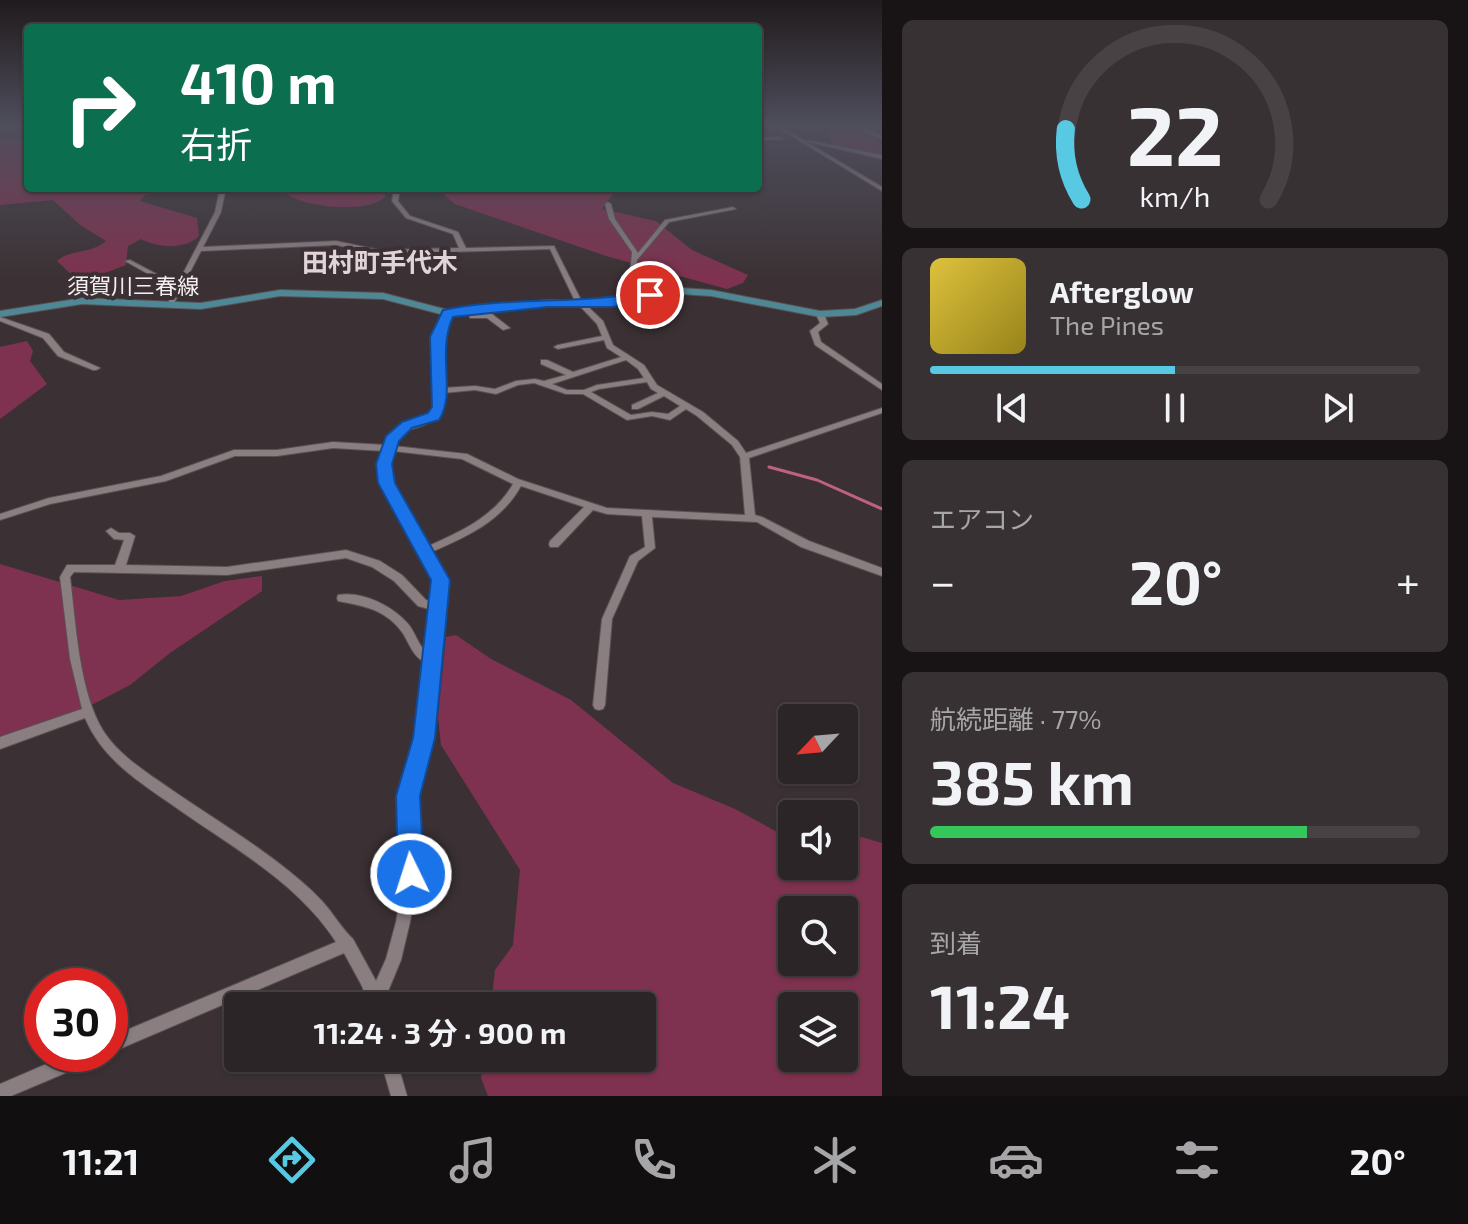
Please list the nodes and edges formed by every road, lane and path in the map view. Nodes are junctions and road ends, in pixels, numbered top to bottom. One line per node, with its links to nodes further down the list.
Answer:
1 (862, 177): 2 (street)
2 (882, 189)
3 (223, 192): 7 (street)
4 (396, 192): 8 (street)
5 (608, 204): 9 (street)
6 (733, 209): 9 (street)
7 (199, 249): 8 (street); 11 (street)
8 (463, 249): 13 (street)
9 (637, 258): 12 (street)
10 (128, 261): 11 (street)
11 (178, 288): 15 (street)
12 (650, 295): 13 (main road, 須賀川三春線); 18 (main road, 須賀川三春線)
13 (580, 303): 16 (main road, 須賀川三春線); 21 (street)
14 (882, 303): 18 (main road, 須賀川三春線)
15 (170, 305): 17 (main road, 須賀川三春線); 19 (main road, 須賀川三春線)
16 (472, 312): 17 (main road, 須賀川三春線); 20 (street)
17 (448, 313): 31 (street)
18 (820, 314): 30 (street)
19 (0, 316): 25 (street)
20 (506, 328)
21 (606, 337): 22 (street); 23 (street)
22 (558, 347)
23 (626, 358): 26 (street); 27 (street)
24 (544, 362): 26 (street)
25 (96, 368)
26 (572, 374): 28 (street); 29 (street)
27 (648, 380): 29 (street); 33 (street)
28 (544, 384): 31 (street); 32 (street)
29 (597, 387): 32 (street)
30 (882, 388)
31 (439, 391): 37 (street)
32 (585, 392): 34 (street)
33 (664, 393): 34 (street); 35 (street)
34 (687, 405): 38 (street)
35 (635, 407)
36 (882, 410): 38 (street)
37 (389, 448): 39 (street); 42 (street); 46 (street)
38 (744, 457): 43 (street)
39 (519, 482): 40 (street); 46 (street)
40 (590, 507): 41 (street); 45 (street)
41 (647, 514): 43 (street); 52 (street)
42 (0, 517)
43 (750, 517): 48 (street)
44 (111, 531): 47 (street)
45 (554, 544)
46 (425, 551): 50 (street)
47 (119, 570): 50 (street); 53 (street)
48 (882, 572)
49 (342, 598): 51 (street)
50 (439, 608): 51 (street)
51 (432, 660): 57 (street)
52 (599, 705)
53 (88, 712): 54 (street); 55 (street)
54 (0, 743)
55 (348, 944): 56 (street); 58 (street)
56 (371, 992)
57 (380, 992)
58 (128, 1037)
59 (47, 1072): 61 (street)
60 (392, 1072): 62 (street)
61 (0, 1092)
62 (399, 1096)

